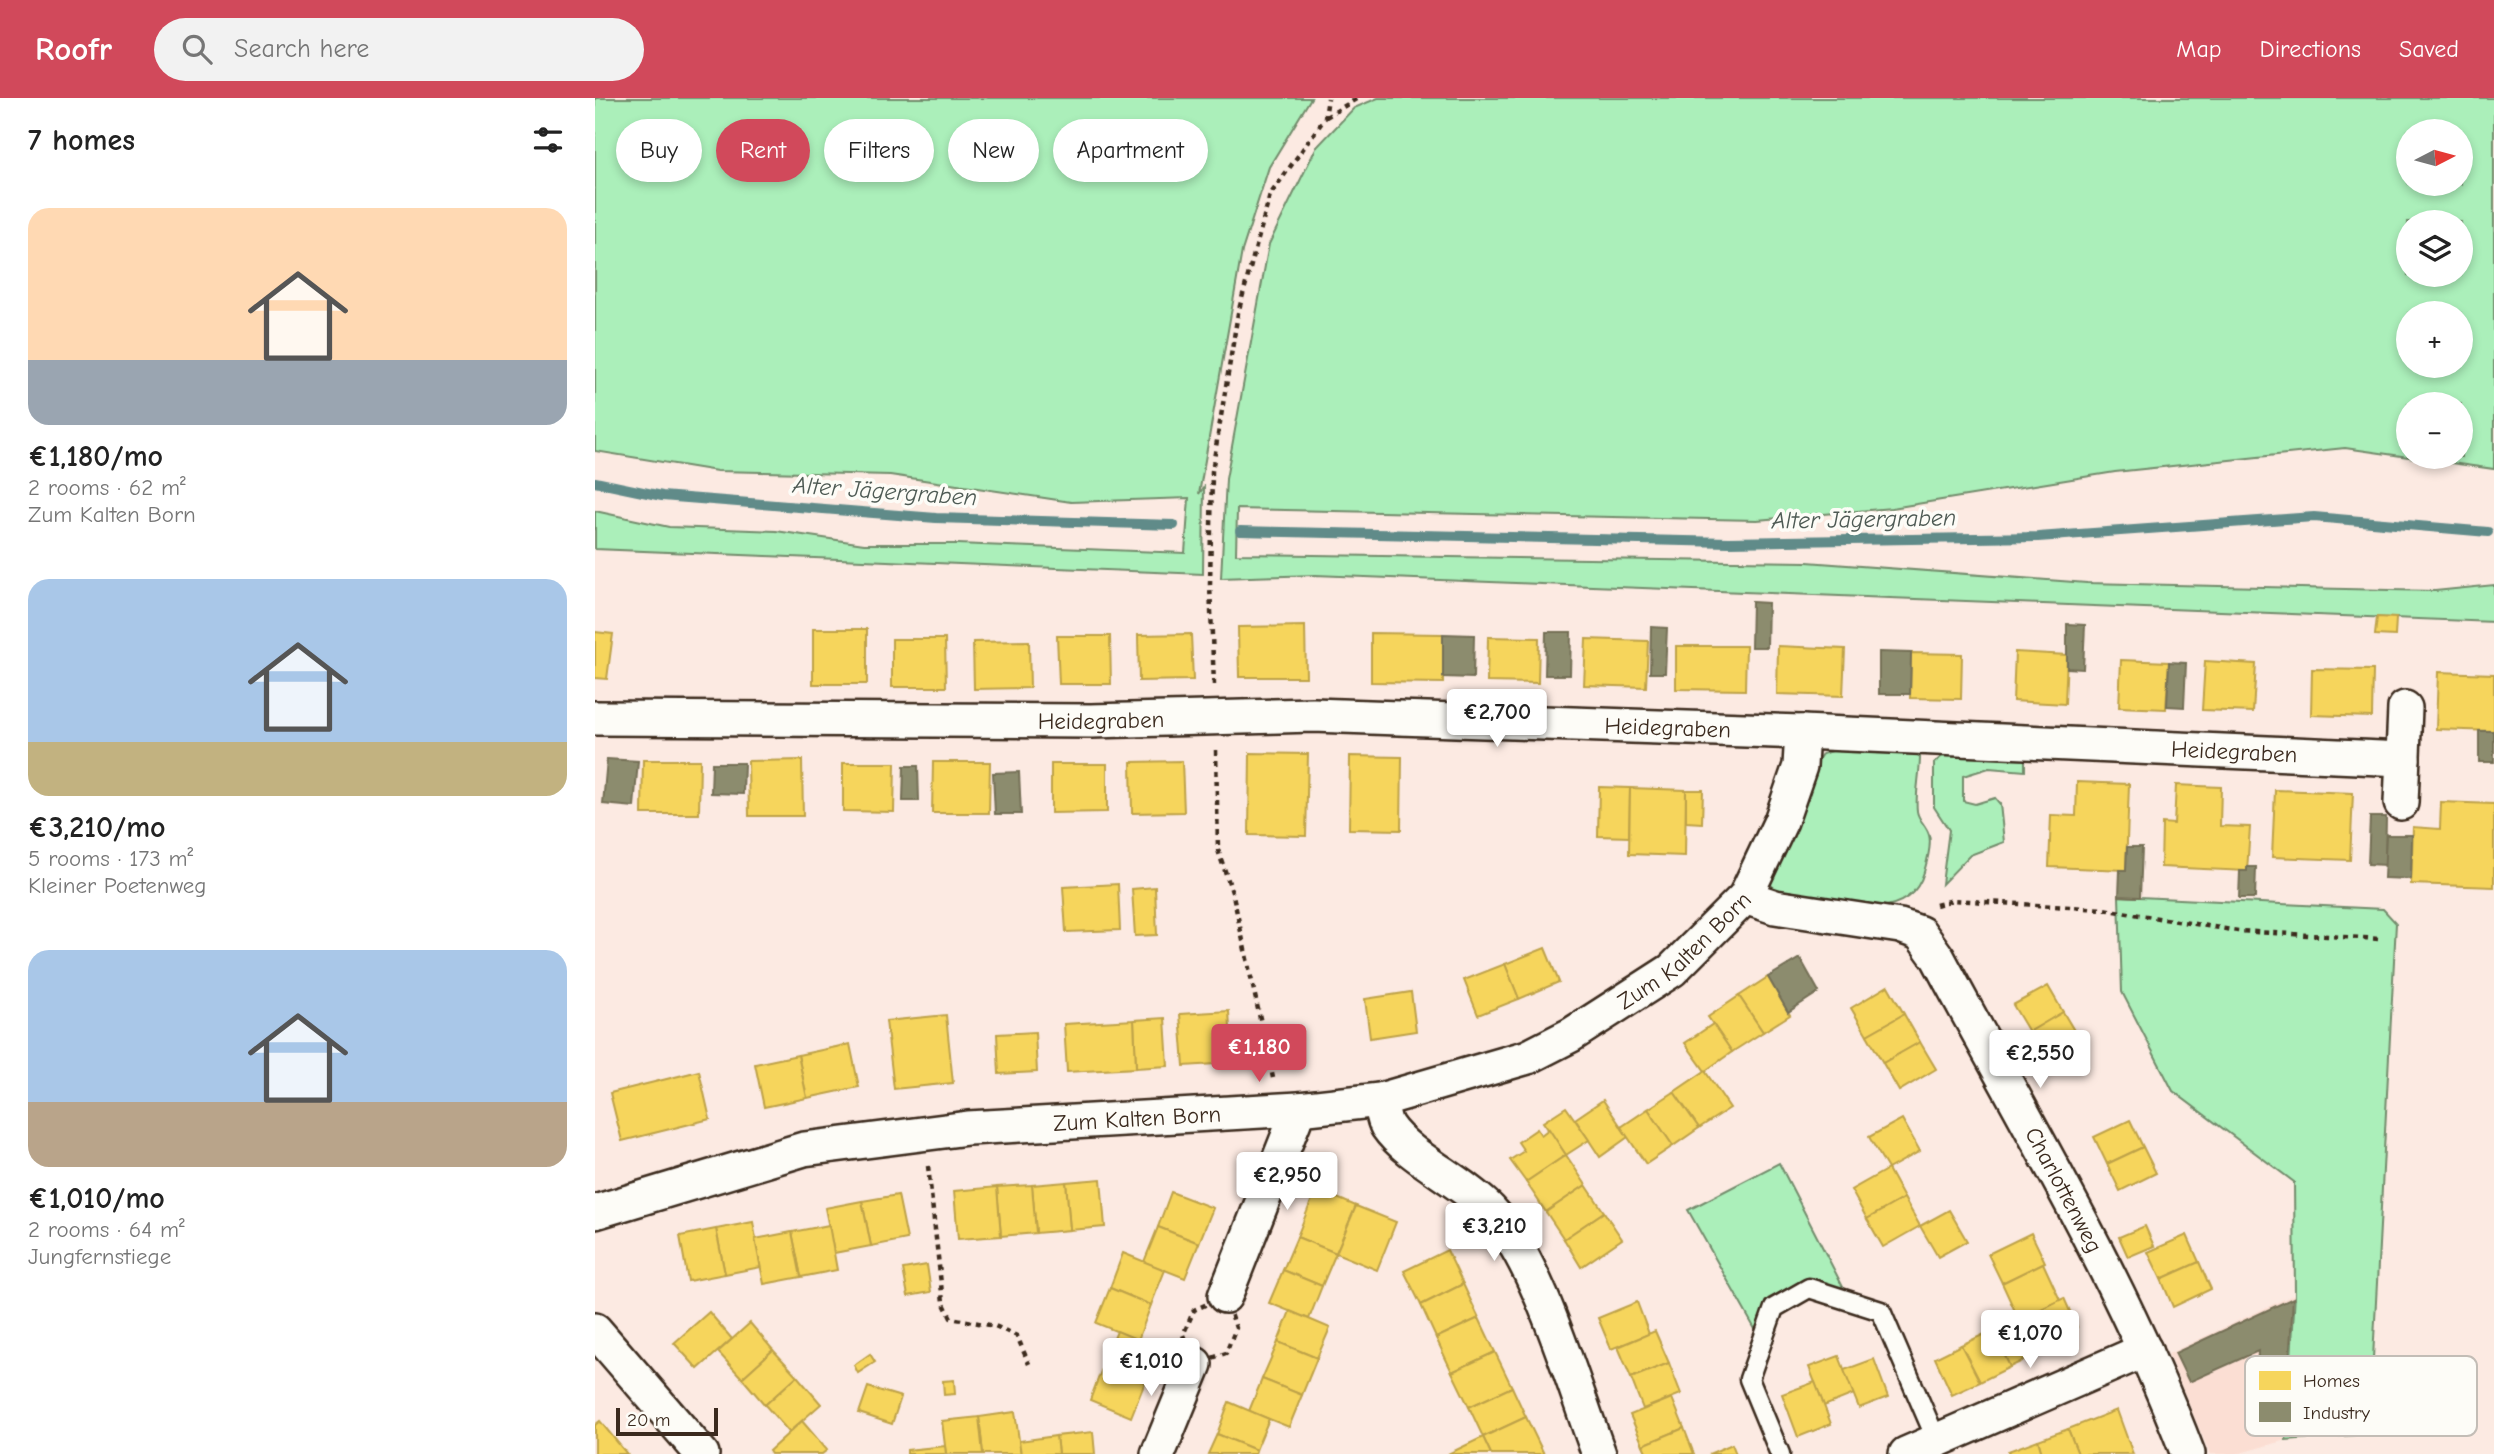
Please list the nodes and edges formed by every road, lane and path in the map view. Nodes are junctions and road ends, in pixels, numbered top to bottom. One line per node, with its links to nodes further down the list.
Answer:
1 (1328, 98): 3 (path)
2 (1358, 98): 3 (path)
3 (1325, 118): 6 (path)
4 (2405, 708): 8 (street)
5 (595, 718): 6 (street, Heidegraben)
6 (1215, 719): 7 (street, Heidegraben); 14 (path)
7 (1802, 732): 8 (street, Heidegraben); 10 (street, Zum Kalten Born)
8 (2403, 759): 9 (street)
9 (2401, 803)
10 (1745, 897): 11 (street, Charlottenweg); 13 (street, Zum Kalten Born)
11 (1900, 926): 12 (path); 22 (street, Charlottenweg)
12 (2380, 939)
13 (1380, 1100): 14 (street, Zum Kalten Born); 28 (street)
14 (1289, 1109): 15 (street, Zum Kalten Born); 17 (street)
15 (925, 1134): 16 (street, Zum Kalten Born); 24 (path)
16 (595, 1212)
17 (1225, 1296)
18 (1194, 1310): 21 (path)
19 (1236, 1328): 23 (path)
20 (595, 1330): 26 (street)
21 (1189, 1350): 27 (street)
22 (2145, 1350): 25 (street); 31 (street, Charlottenweg)
23 (1226, 1353)
24 (1029, 1364)
25 (1940, 1447): 29 (lane); 30 (street)
26 (702, 1454)
27 (1158, 1454)
28 (1599, 1454)
29 (1780, 1454)
30 (1906, 1454)
31 (2188, 1454)

